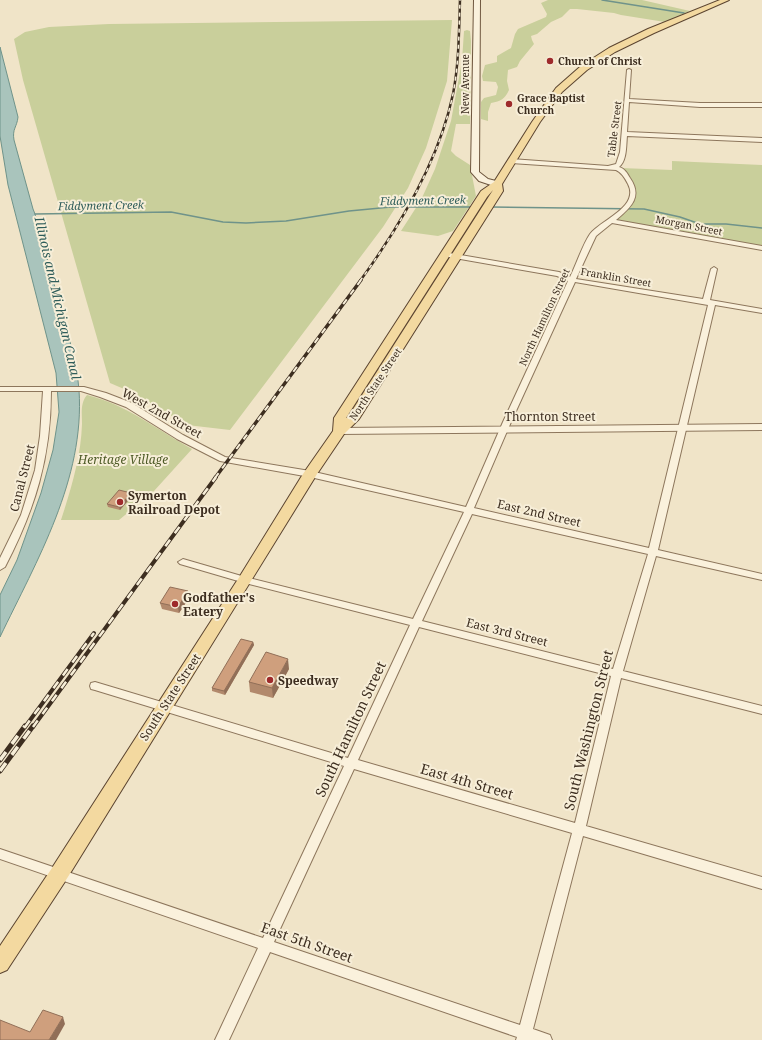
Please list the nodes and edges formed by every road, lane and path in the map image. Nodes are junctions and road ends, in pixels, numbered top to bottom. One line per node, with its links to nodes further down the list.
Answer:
1 (477, 0): 10 (main road, New Avenue)
2 (726, 0): 8 (main road, North State Street)
3 (629, 70): 4 (street, Table Street)
4 (627, 100): 5 (street); 6 (street, Table Street)
5 (762, 105)
6 (625, 134): 7 (street); 9 (street, Table Street)
7 (762, 140)
8 (511, 161): 9 (street); 10 (main road, North State Street)
9 (615, 167): 11 (street, Table Street)
10 (500, 181): 13 (main road, North State Street); 14 (main road, North State Street)
11 (615, 218): 12 (street, Morgan Street); 16 (street, North Hamilton Street)
12 (762, 248)
13 (444, 254): 14 (street, Franklin Street); 24 (main road, North State Street)
14 (457, 256): 16 (street, Franklin Street); 24 (main road, North State Street)
15 (714, 269): 17 (street, South Washington Street)
16 (572, 280): 17 (street, Franklin Street); 23 (street, North Hamilton Street)
17 (709, 303): 18 (street, Franklin Street); 22 (street, South Washington Street)
18 (762, 311)
19 (0, 389): 20 (street, West 2nd Street)
20 (47, 389): 25 (street, West 2nd Street); 29 (street, Canal Street)
21 (762, 427): 22 (street, Thornton Street)
22 (682, 428): 23 (street, Thornton Street); 27 (street, South Washington Street)
23 (504, 429): 24 (street, Thornton Street); 26 (street, South Hamilton Street)
24 (339, 430): 25 (main road, South State Street)
25 (310, 474): 26 (street, East 2nd Street); 31 (main road, South State Street)
26 (469, 510): 27 (street, East 2nd Street); 32 (street, South Hamilton Street)
27 (653, 552): 30 (street, East 2nd Street); 33 (street, South Washington Street)
28 (183, 562): 31 (street, East 3rd Street)
29 (0, 567)
30 (762, 576)
31 (245, 580): 32 (street, East 3rd Street); 35 (main road, South State Street)
32 (416, 623): 33 (street, East 3rd Street); 37 (street, South Hamilton Street)
33 (617, 673): 36 (street, East 3rd Street); 38 (street, South Washington Street)
34 (95, 686): 35 (street, East 4th Street)
35 (164, 707): 37 (street, East 4th Street); 40 (main road, South State Street)
36 (762, 710)
37 (351, 763): 38 (street, East 4th Street); 42 (street, South Hamilton Street)
38 (578, 829): 41 (street, East 4th Street); 44 (street, South Washington Street)
39 (0, 854): 40 (street, East 5th Street)
40 (59, 874): 42 (street, East 5th Street); 43 (main road, South State Street)
41 (762, 883)
42 (266, 945): 44 (street, East 5th Street); 45 (street, South Hamilton Street)
43 (0, 963)
44 (524, 1037): 46 (street, East 5th Street)
45 (222, 1040)
46 (545, 1040)

